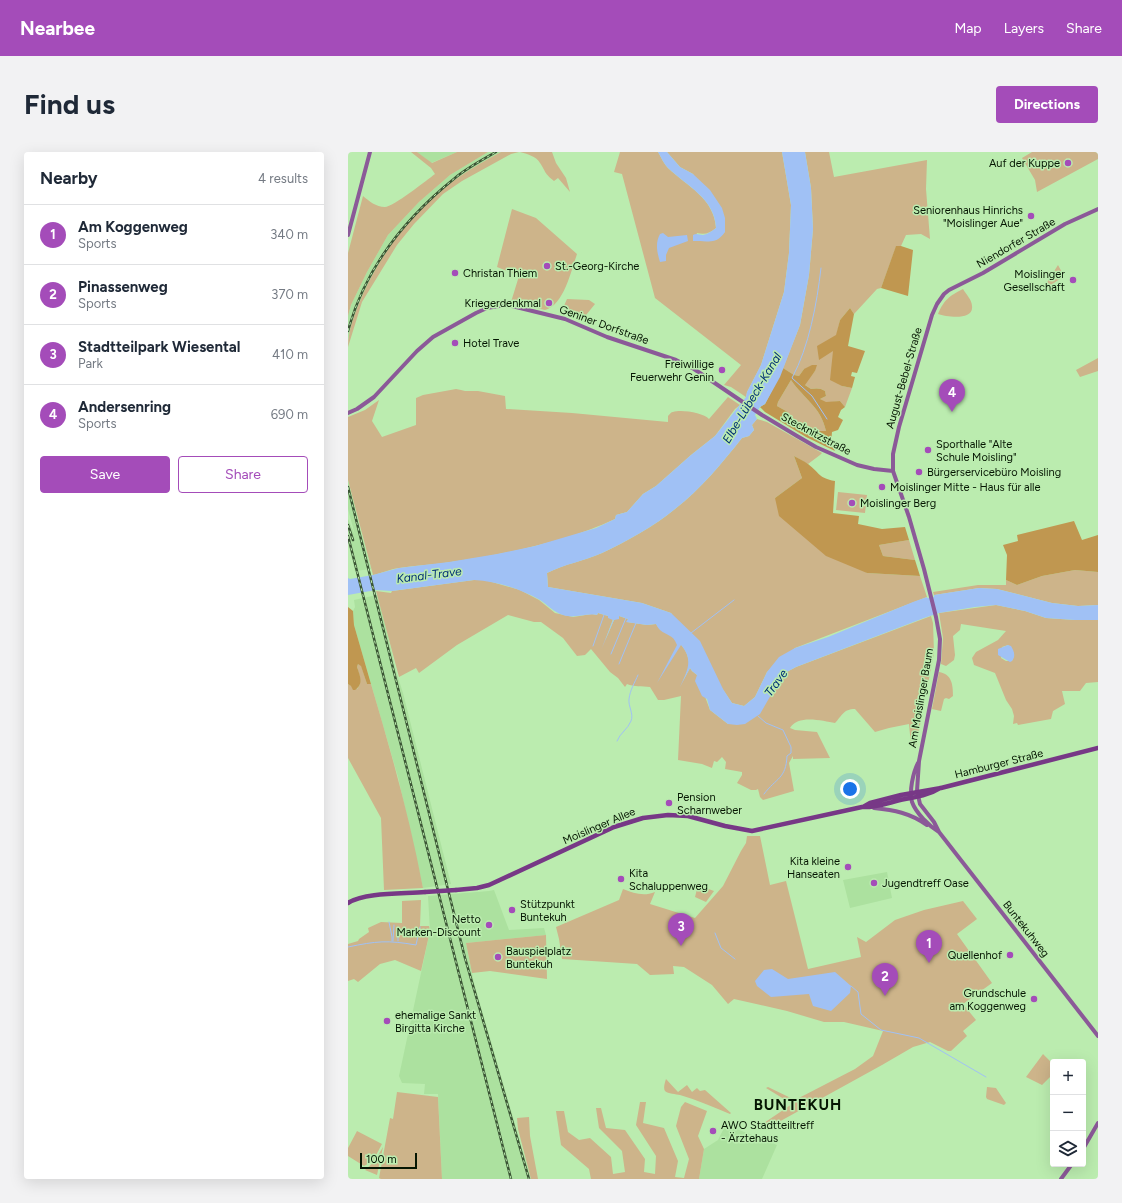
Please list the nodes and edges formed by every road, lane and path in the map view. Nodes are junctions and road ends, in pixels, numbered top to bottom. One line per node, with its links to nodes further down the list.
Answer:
1 (370, 152): 3 (main road)
2 (1098, 209): 4 (main road, Niendorfer Straße)
3 (348, 235)
4 (944, 294): 7 (main road, August-Bebel-Straße)
5 (736, 397): 6 (main road, Geniner Dorfstraße); 7 (main road, Stecknitzstraße)
6 (348, 413)
7 (893, 471): 9 (main road, Am Moislinger Baum)
8 (1098, 748): 10 (main road, Hamburger Straße)
9 (919, 761): 11 (main road, Am Moislinger Baum); 13 (main road, Am Moislinger Baum)
10 (940, 788): 11 (main road, Hamburger Straße); 14 (main road, Moislinger Allee)
11 (917, 791): 13 (main road, Hamburger Straße); 14 (main road, Am Moislinger Baum)
12 (904, 794): 13 (main road, Hamburger Straße); 15 (main road, Moislinger Allee)
13 (911, 795): 14 (main road, Moislinger Allee); 16 (main road, Moislinger Allee); 17 (main road, Buntekuhweg)
14 (918, 797): 18 (main road, Buntekuhweg)
15 (862, 808): 16 (main road, Moislinger Allee); 19 (main road, Moislinger Allee, bridge)
16 (871, 808): 17 (main road)
17 (933, 828): 18 (main road, Buntekuhweg)
18 (940, 832): 20 (main road, Buntekuhweg)
19 (348, 902)
20 (1098, 1036)
21 (1098, 1123): 22 (main road)
22 (1086, 1144)
23 (1070, 1167): 24 (main road)
24 (1061, 1179)

